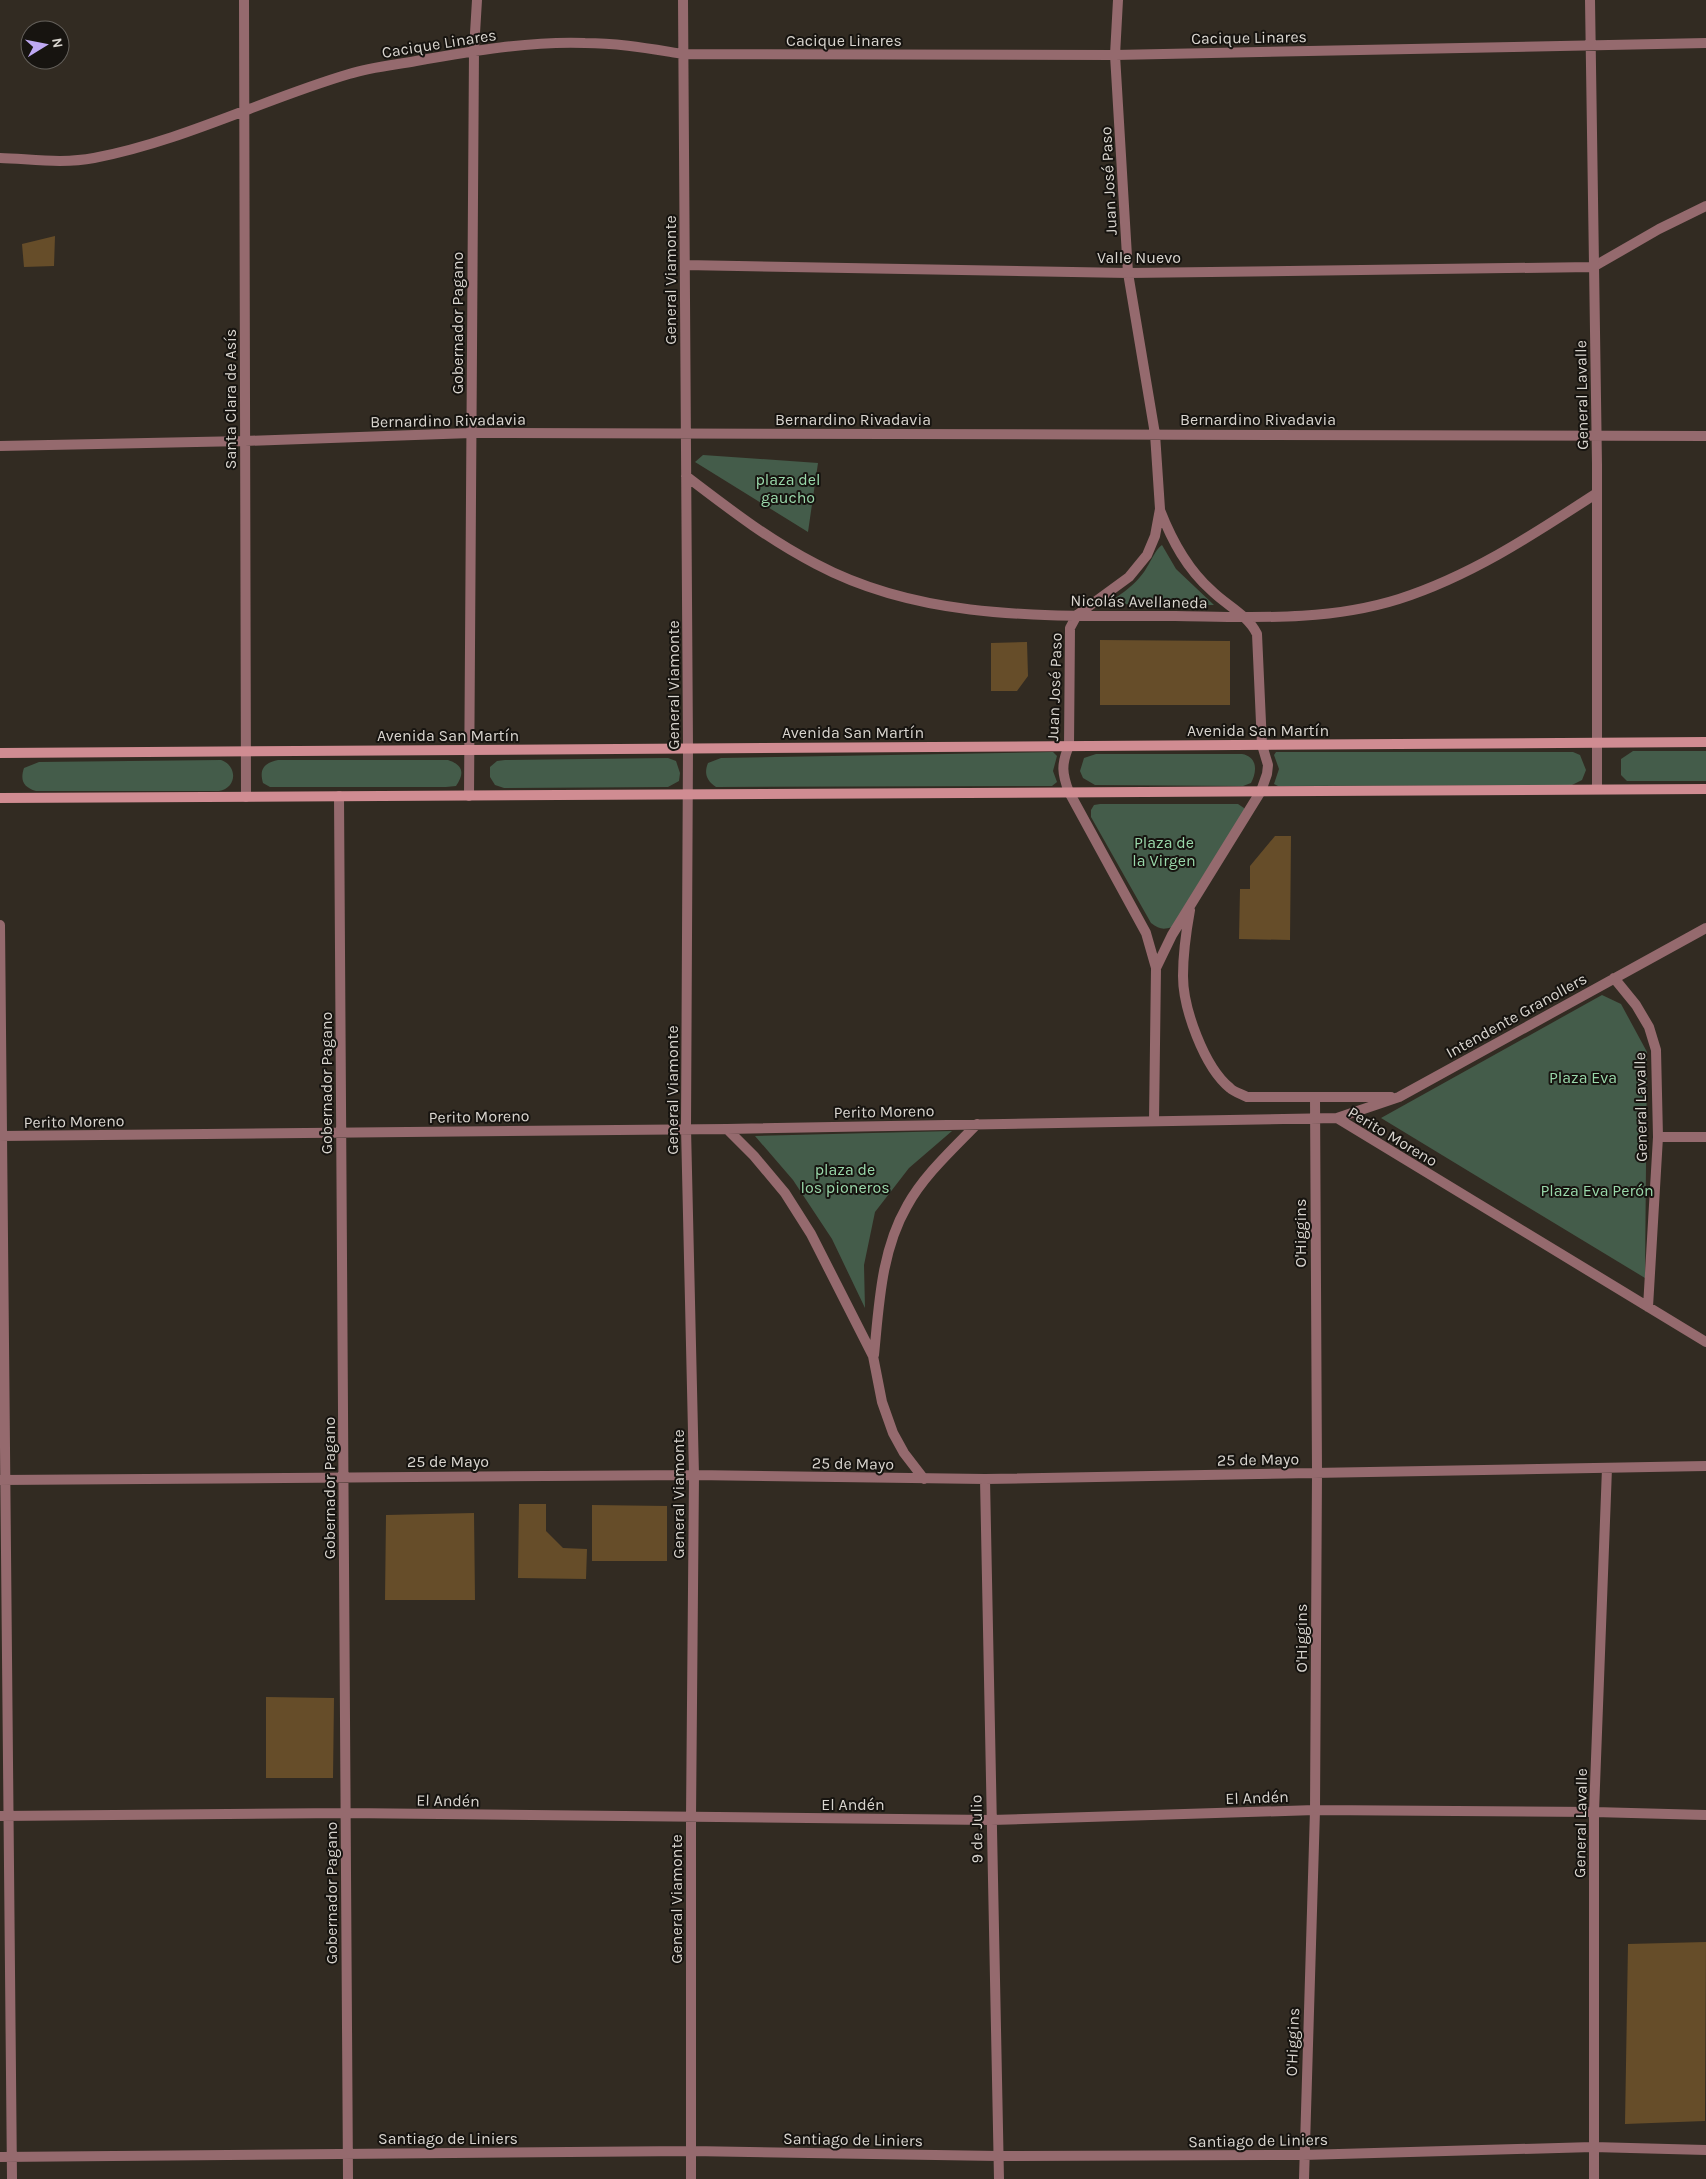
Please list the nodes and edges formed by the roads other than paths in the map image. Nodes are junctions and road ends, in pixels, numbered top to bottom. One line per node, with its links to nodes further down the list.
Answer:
1 (244, 0): 11 (street, Santa Clara de Asís)
2 (477, 0): 8 (street, Gobernador Pagano)
3 (683, 0): 9 (street, General Viamonte)
4 (1118, 0): 10 (street, Juan José Paso)
5 (1590, 0): 7 (street, General Lavalle)
6 (1706, 43): 7 (street, Cacique Linares)
7 (1591, 45): 10 (street, Cacique Linares); 15 (street, General Lavalle)
8 (474, 50): 9 (street, Cacique Linares); 11 (street, Cacique Linares); 17 (street, Gobernador Pagano)
9 (683, 54): 10 (street, Cacique Linares); 14 (street, General Viamonte)
10 (1115, 55): 16 (street, Juan José Paso)
11 (246, 109): 12 (street, Cacique Linares); 22 (street, Santa Clara de Asís)
12 (0, 158)
13 (1706, 206): 15 (street)
14 (685, 265): 16 (street, Valle Nuevo); 18 (street, General Viamonte)
15 (1593, 267): 16 (street, Valle Nuevo); 20 (street, General Lavalle)
16 (1128, 273): 19 (street, Juan José Paso)
17 (471, 433): 18 (street, Bernardino Rivadavia); 22 (street, Bernardino Rivadavia); 34 (street, Gobernador Pagano)
18 (686, 433): 19 (street, Bernardino Rivadavia); 24 (street, General Viamonte)
19 (1155, 434): 20 (street, Bernardino Rivadavia); 26 (street, Juan José Paso)
20 (1596, 435): 21 (street, Bernardino Rivadavia); 25 (street, General Lavalle)
21 (1706, 436)
22 (245, 441): 23 (street, Bernardino Rivadavia); 35 (street, Santa Clara de Asís)
23 (0, 446)
24 (686, 476): 27 (street, Nicolás Avellaneda); 33 (street, General Viamonte)
25 (1597, 493): 28 (street, Nicolás Avellaneda); 29 (street, General Lavalle)
26 (1160, 509): 27 (street, Juan José Paso); 28 (street, Juan José Paso)
27 (1077, 615): 28 (street, Nicolás Avellaneda); 32 (street, Juan José Paso)
28 (1244, 617): 31 (street, Juan José Paso)
29 (1596, 742): 30 (main road, Avenida San Martín); 31 (main road, Avenida San Martín); 37 (street, General Lavalle)
30 (1706, 742)
31 (1262, 745): 32 (main road, Avenida San Martín); 39 (street, Juan José Paso)
32 (1069, 746): 33 (main road, Avenida San Martín); 40 (street, Juan José Paso)
33 (688, 748): 34 (main road, Avenida San Martín); 41 (street, General Viamonte)
34 (470, 750): 35 (main road, Avenida San Martín); 43 (street, Gobernador Pagano)
35 (246, 751): 36 (main road, Avenida San Martín); 44 (street, Santa Clara de Asís)
36 (0, 753)
37 (1597, 789): 38 (main road); 39 (main road)
38 (1706, 789)
39 (1261, 791): 40 (main road); 46 (street, Juan José Paso)
40 (1069, 792): 41 (main road); 49 (street, Juan José Paso)
41 (688, 794): 43 (main road); 57 (street, General Viamonte)
42 (339, 796): 43 (main road); 44 (main road); 59 (street, Gobernador Pagano)
43 (469, 796)
44 (246, 797): 45 (main road)
45 (0, 798)
46 (1190, 906): 49 (street, Juan José Paso); 51 (street)
47 (0, 925): 60 (street)
48 (1706, 928): 50 (street, Intendente Granollers)
49 (1156, 968): 55 (street, Juan José Paso)
50 (1614, 978): 52 (street, Intendente Granollers); 61 (street, General Lavalle)
51 (1315, 1097): 52 (street); 54 (street, O'Higgins)
52 (1399, 1097): 53 (street, Intendente Granollers)
53 (1337, 1118): 54 (street, Perito Moreno); 63 (street, Perito Moreno)
54 (1315, 1120): 55 (street, Perito Moreno); 68 (street, O'Higgins)
55 (1154, 1121): 56 (street, Perito Moreno)
56 (977, 1124): 58 (street, Perito Moreno); 65 (street)
57 (686, 1128): 58 (street, Perito Moreno); 59 (street, Perito Moreno); 69 (street, General Viamonte)
58 (726, 1129): 65 (street)
59 (341, 1133): 60 (street, Perito Moreno); 70 (street, Gobernador Pagano)
60 (1, 1136): 73 (street)
61 (1658, 1137): 62 (street); 63 (street, General Lavalle)
62 (1706, 1137)
63 (1648, 1307): 64 (street, Perito Moreno)
64 (1706, 1342)
65 (874, 1356): 71 (street)
66 (1706, 1466): 67 (street, 25 de Mayo)
67 (1607, 1468): 68 (street, 25 de Mayo); 75 (street, General Lavalle)
68 (1317, 1473): 72 (street, 25 de Mayo); 74 (street, O'Higgins)
69 (694, 1476): 70 (street, 25 de Mayo); 71 (street, 25 de Mayo); 79 (street, General Viamonte)
70 (344, 1477): 73 (street, 25 de Mayo); 76 (street, Gobernador Pagano)
71 (924, 1479): 72 (street, 25 de Mayo)
72 (984, 1479): 80 (street, 9 de Julio)
73 (4, 1480): 78 (street)
74 (1315, 1810): 75 (street, El Andén); 80 (street, El Andén); 85 (street, O'Higgins)
75 (1594, 1812): 77 (street, El Andén); 81 (street, General Lavalle)
76 (346, 1814): 78 (street, El Andén); 79 (street, El Andén); 84 (street, Gobernador Pagano)
77 (1706, 1815)
78 (4, 1816): 88 (street)
79 (691, 1818): 80 (street, El Andén); 83 (street, General Viamonte)
80 (991, 1820): 86 (street, 9 de Julio)
81 (1594, 2147): 82 (street, Santiago de Liniers); 85 (street, Santiago de Liniers); 94 (street, General Lavalle)
82 (1706, 2150)
83 (691, 2151): 84 (street, Santiago de Liniers); 86 (street, Santiago de Liniers); 91 (street, General Viamonte)
84 (348, 2153): 88 (street, Santiago de Liniers); 90 (street, Gobernador Pagano)
85 (1303, 2155): 86 (street, Santiago de Liniers); 93 (street, O'Higgins)
86 (998, 2156): 92 (street, 9 de Julio)
87 (0, 2157): 88 (street, Santiago de Liniers)
88 (12, 2157): 89 (street)
89 (12, 2179)
90 (348, 2179)
91 (692, 2179)
92 (999, 2179)
93 (1304, 2179)
94 (1594, 2179)

